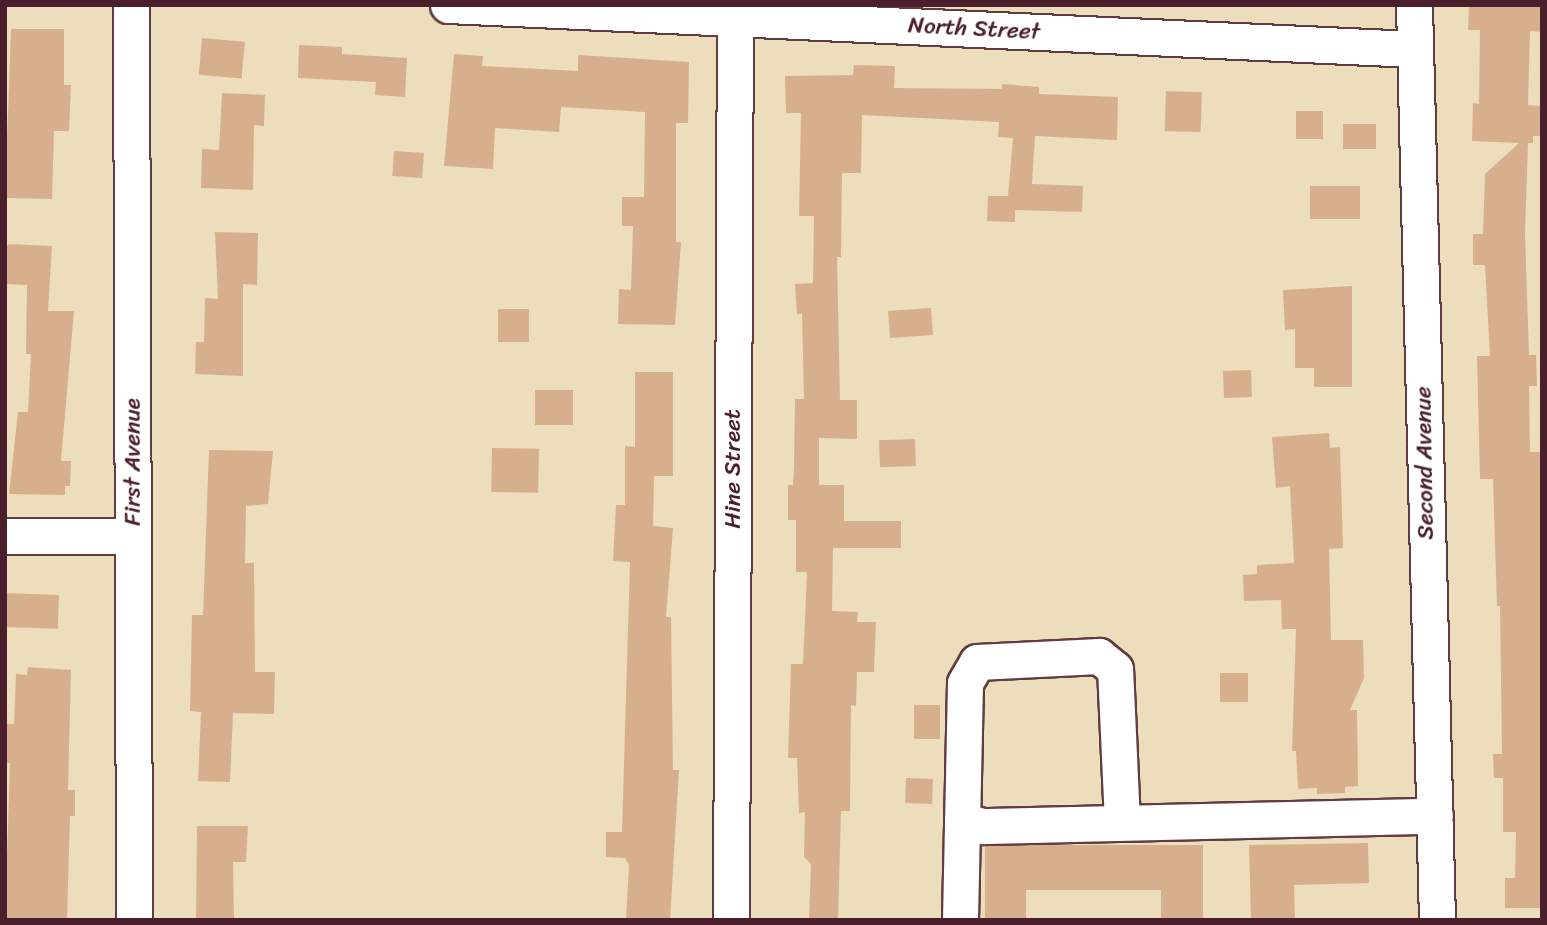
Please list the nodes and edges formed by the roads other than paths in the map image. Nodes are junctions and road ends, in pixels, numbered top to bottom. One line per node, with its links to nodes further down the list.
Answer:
1 (131, 5): 7 (street, First Avenue)
2 (448, 5): 4 (street, North Street)
3 (1414, 5): 5 (street, Second Avenue)
4 (735, 18): 5 (street, North Street); 12 (street, Hine Street)
5 (1415, 49): 8 (street, Second Avenue)
6 (5, 536): 7 (street)
7 (133, 536): 11 (street, First Avenue)
8 (1435, 816): 10 (street); 14 (street, Second Avenue)
9 (962, 821): 10 (street); 10 (street); 13 (street)
10 (1122, 822)
11 (134, 920)
12 (731, 920)
13 (960, 920)
14 (1437, 920)

